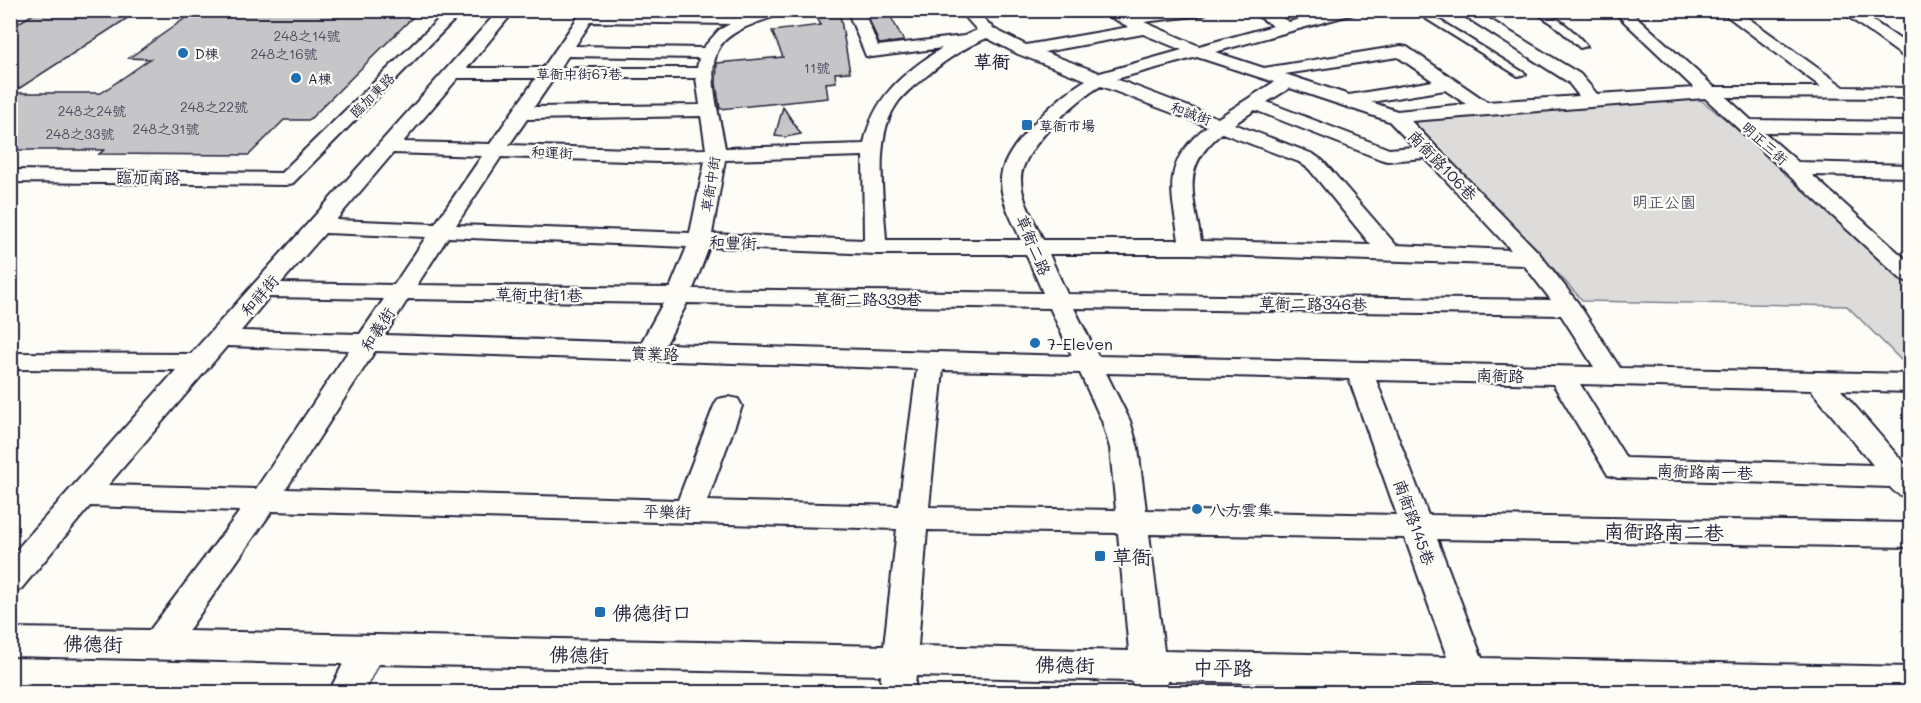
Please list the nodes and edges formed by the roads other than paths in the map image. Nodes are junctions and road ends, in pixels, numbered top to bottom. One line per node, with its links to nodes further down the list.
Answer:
1 (457, 10): 58 (street, 臨加東路)
2 (508, 10): 30 (street, 和祥街)
3 (778, 10): 17 (street)
4 (855, 10): 21 (street)
5 (966, 10): 20 (street, 和誠街)
6 (1104, 10): 18 (street)
7 (1203, 10): 18 (street)
8 (1256, 10): 19 (street)
9 (1351, 10): 19 (street, 草衙二路)
10 (1416, 10): 33 (lane)
11 (1462, 10): 40 (street)
12 (1536, 10): 23 (lane)
13 (1619, 10): 37 (street, 明正三街)
14 (1726, 10): 38 (street)
15 (1846, 10): 28 (street)
16 (589, 14): 17 (street); 25 (street, 和義街)
17 (740, 17): 29 (street)
18 (1147, 18): 24 (street); 27 (street)
19 (1288, 28): 27 (street, 草衙二路)
20 (988, 32): 21 (street); 24 (street, 和誠街)
21 (967, 39): 52 (street)
22 (1385, 40): 26 (street)
23 (1583, 46)
24 (1024, 50): 34 (street, 和誠街)
25 (563, 51): 29 (street); 31 (street, 和義街)
26 (1401, 51): 32 (street); 36 (street)
27 (1200, 52): 32 (street); 34 (street, 草衙二路)
28 (1911, 53)
29 (706, 63): 31 (street, 草衙中街67巷); 44 (street, 草衙中街)
30 (454, 73): 31 (street, 草衙中街67巷); 50 (street, 和祥街)
31 (548, 73): 45 (street, 和義街)
32 (1262, 73): 35 (street)
33 (1521, 74)
34 (1100, 80): 47 (street, 和誠街); 64 (street, 草衙二路)
35 (1287, 82): 41 (street); 42 (street)
36 (1448, 84): 41 (street); 43 (street)
37 (1709, 92): 38 (street, 南衙路106巷); 40 (street, 南衙路106巷); 48 (street, 明正三街)
38 (1839, 92): 39 (street, 南衙路106巷)
39 (1911, 93)
40 (1592, 100): 43 (street, 南衙路106巷)
41 (1350, 101): 46 (street)
42 (1254, 103): 47 (street); 53 (street)
43 (1483, 108): 46 (street, 南衙路106巷)
44 (710, 110): 45 (street); 54 (street, 草衙中街)
45 (521, 113): 51 (street, 和義街)
46 (1396, 117): 53 (street, 南衙路106巷)
47 (1222, 124): 63 (street); 65 (street, 和誠街)
48 (1746, 126): 49 (street); 55 (street, 明正三街)
49 (1911, 128)
50 (389, 147): 51 (street, 和運街); 59 (street, 和祥街)
51 (496, 150): 54 (street, 和運街); 60 (street, 和義街)
52 (873, 150): 54 (street, 和運街); 62 (street)
53 (1430, 152): 66 (street, 南衙路106巷)
54 (716, 153): 61 (street, 草衙中街)
55 (1793, 168): 56 (street); 67 (street, 明正三街)
56 (1911, 171)
57 (10, 176): 58 (street, 臨加南路)
58 (286, 179)
59 (319, 226): 60 (street, 和豐街); 68 (street, 和祥街)
60 (441, 231): 61 (street, 和豐街); 69 (street, 和義街)
61 (700, 241): 62 (street, 和豐街); 70 (street, 草衙中街)
62 (875, 247): 64 (street, 和豐街)
63 (1191, 247): 64 (street); 65 (street)
64 (1035, 248): 71 (street, 草衙二路)
65 (1389, 252): 66 (street)
66 (1532, 258): 72 (street, 南衙路106巷)
67 (1911, 275)
68 (263, 290): 69 (street, 草衙中街1巷); 73 (street, 和祥街)
69 (400, 292): 70 (street, 草衙中街1巷); 74 (street, 和義街)
70 (678, 297): 71 (street, 草衙二路339巷); 75 (street, 草衙中街)
71 (1058, 299): 72 (street, 草衙二路346巷); 79 (street, 草衙二路)
72 (1569, 308): 82 (street, 南衙路106巷)
73 (221, 338): 74 (street, 實業路); 77 (street, 和祥街)
74 (367, 343): 75 (street, 實業路); 88 (street, 和義街)
75 (650, 353): 78 (street, 實業路)
76 (10, 361): 77 (street)
77 (200, 362): 87 (street, 和祥街)
78 (931, 362): 79 (street, 實業路); 90 (street)
79 (1089, 365): 80 (street, 南衙路); 91 (street, 草衙二路)
80 (1360, 372): 81 (street, 南衙路); 92 (street, 南衙路145巷)
81 (1562, 376): 82 (street, 南衙路); 86 (street, 南衙路南一巷)
82 (1613, 377): 83 (street, 南衙路)
83 (1818, 381): 84 (street, 南衙路); 86 (street)
84 (1911, 383)
85 (728, 406): 89 (street)
86 (1905, 484)
87 (82, 495): 88 (street, 平樂街); 94 (street, 和祥街)
88 (264, 500): 89 (street, 平樂街); 96 (street, 和義街)
89 (688, 512): 90 (street, 平樂街)
90 (913, 518): 91 (street, 平樂街); 99 (street)
91 (1132, 522): 92 (street, 南衙路南二巷); 100 (street, 草衙二路)
92 (1417, 527): 93 (street, 南衙路南二巷); 98 (street, 南衙路145巷)
93 (1911, 535)
94 (10, 580)
95 (10, 642): 96 (street, 佛德街)
96 (159, 645): 97 (street, 佛德街)
97 (368, 650): 99 (street, 佛德街); 102 (street)
98 (1470, 672): 100 (street, 中平路); 101 (street, 中平路)
99 (898, 676): 100 (street, 佛德街)
100 (1149, 679)
101 (1911, 682)
102 (346, 693)

